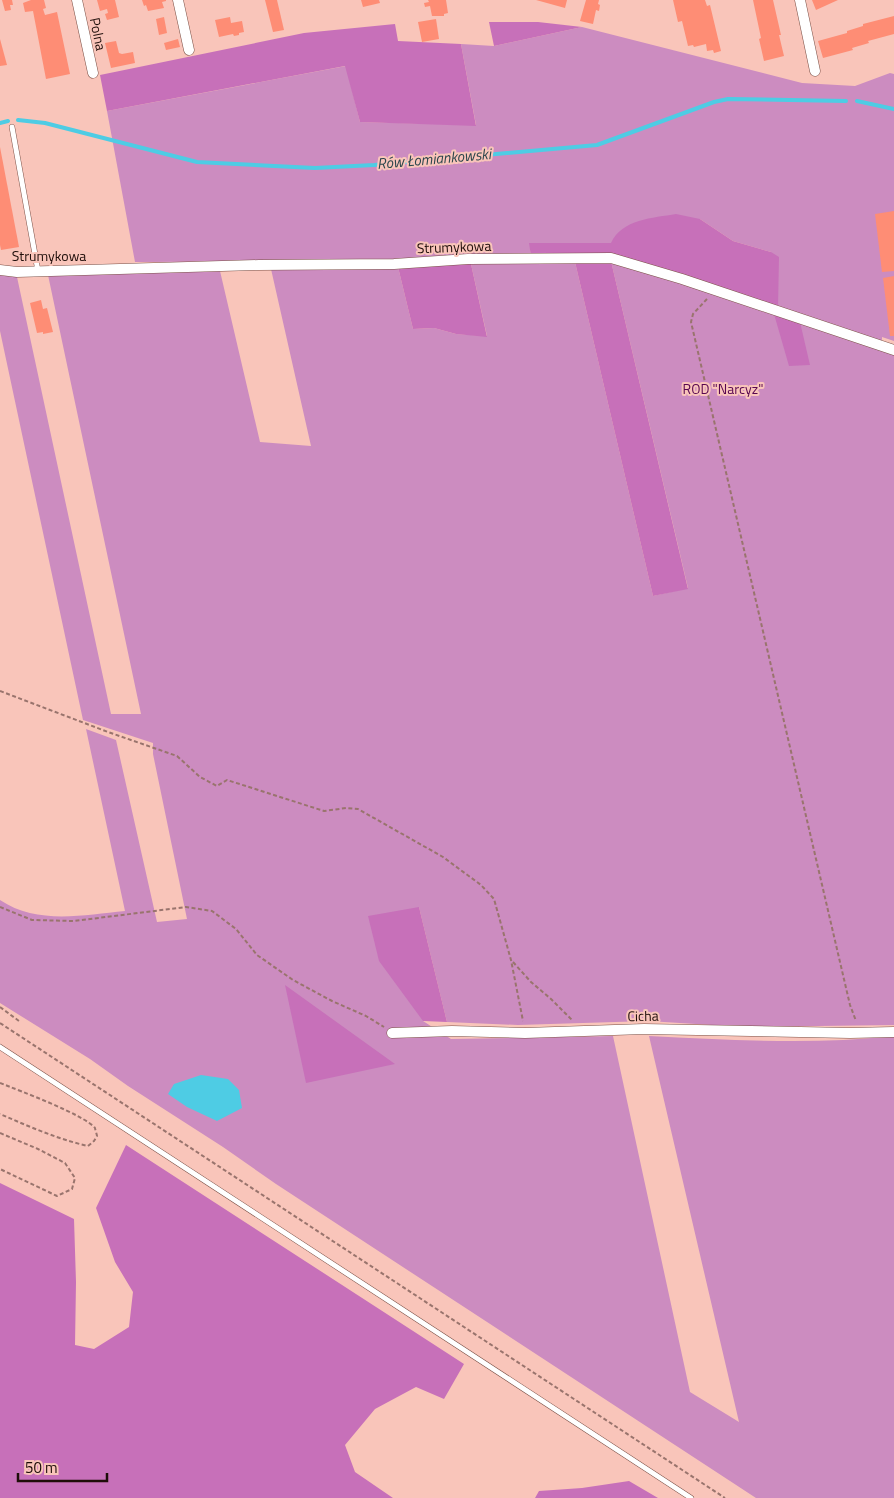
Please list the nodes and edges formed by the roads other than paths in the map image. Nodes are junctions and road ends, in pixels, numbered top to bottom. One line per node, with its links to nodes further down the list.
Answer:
1 (77, 0): 6 (street, Polna)
2 (178, 0): 4 (street)
3 (800, 0): 5 (street)
4 (189, 50)
5 (815, 71)
6 (93, 73)
7 (12, 127): 9 (lane)
8 (0, 270): 9 (street, Strumykowa)
9 (38, 271): 10 (street, Strumykowa)
10 (894, 350)
11 (392, 1032): 12 (street, Cicha)
12 (894, 1032)
13 (0, 1047): 14 (lane)
14 (691, 1498)

